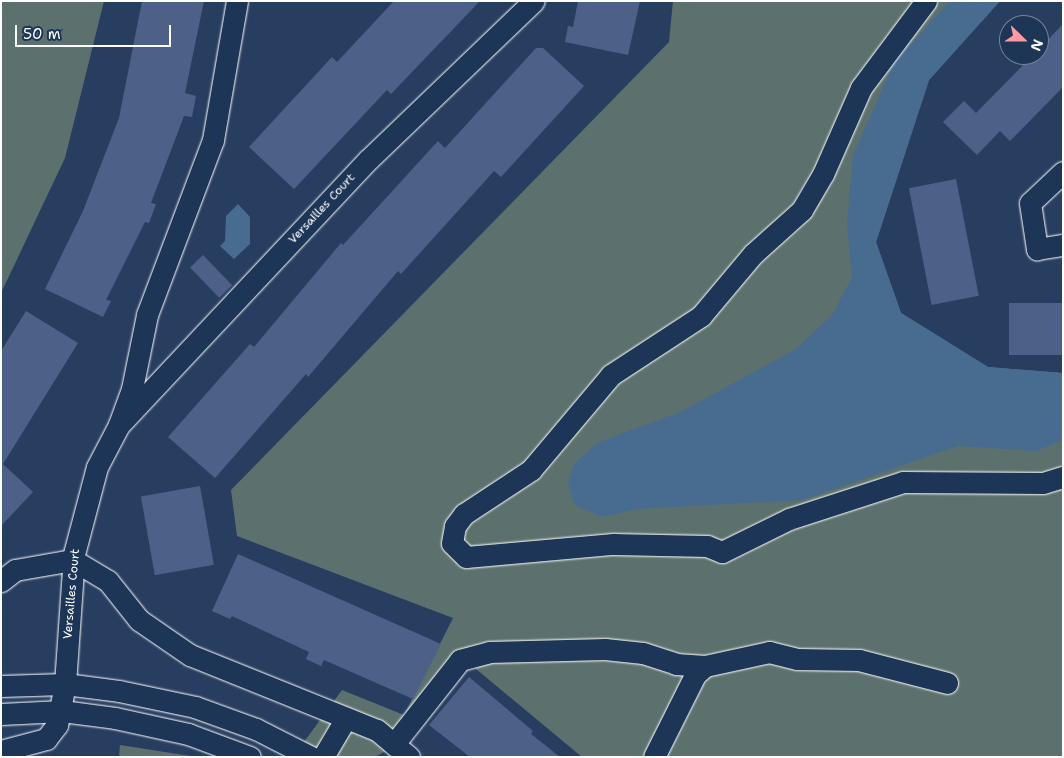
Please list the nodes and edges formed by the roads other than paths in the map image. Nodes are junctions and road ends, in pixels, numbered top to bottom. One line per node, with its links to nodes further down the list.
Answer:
1 (237, 1): 6 (street, Versailles Court)
2 (534, 1): 6 (street, Versailles Court)
3 (926, 1): 7 (street)
4 (1063, 172): 5 (street)
5 (1063, 245)
6 (119, 425): 8 (street, Versailles Court)
7 (1063, 477)
8 (73, 560): 9 (street); 12 (street, Versailles Court); 16 (street)
9 (1, 581)
10 (706, 666): 11 (street); 17 (street); 22 (street)
11 (947, 683)
12 (65, 684): 13 (street); 14 (street, Versailles Court); 20 (street)
13 (1, 686)
14 (62, 711): 15 (street); 18 (street, Versailles Court); 19 (street)
15 (1, 714)
16 (346, 718): 17 (street); 21 (street)
17 (401, 750)
18 (1, 751)
19 (250, 757)
20 (311, 757)
21 (323, 757)
22 (654, 757)

